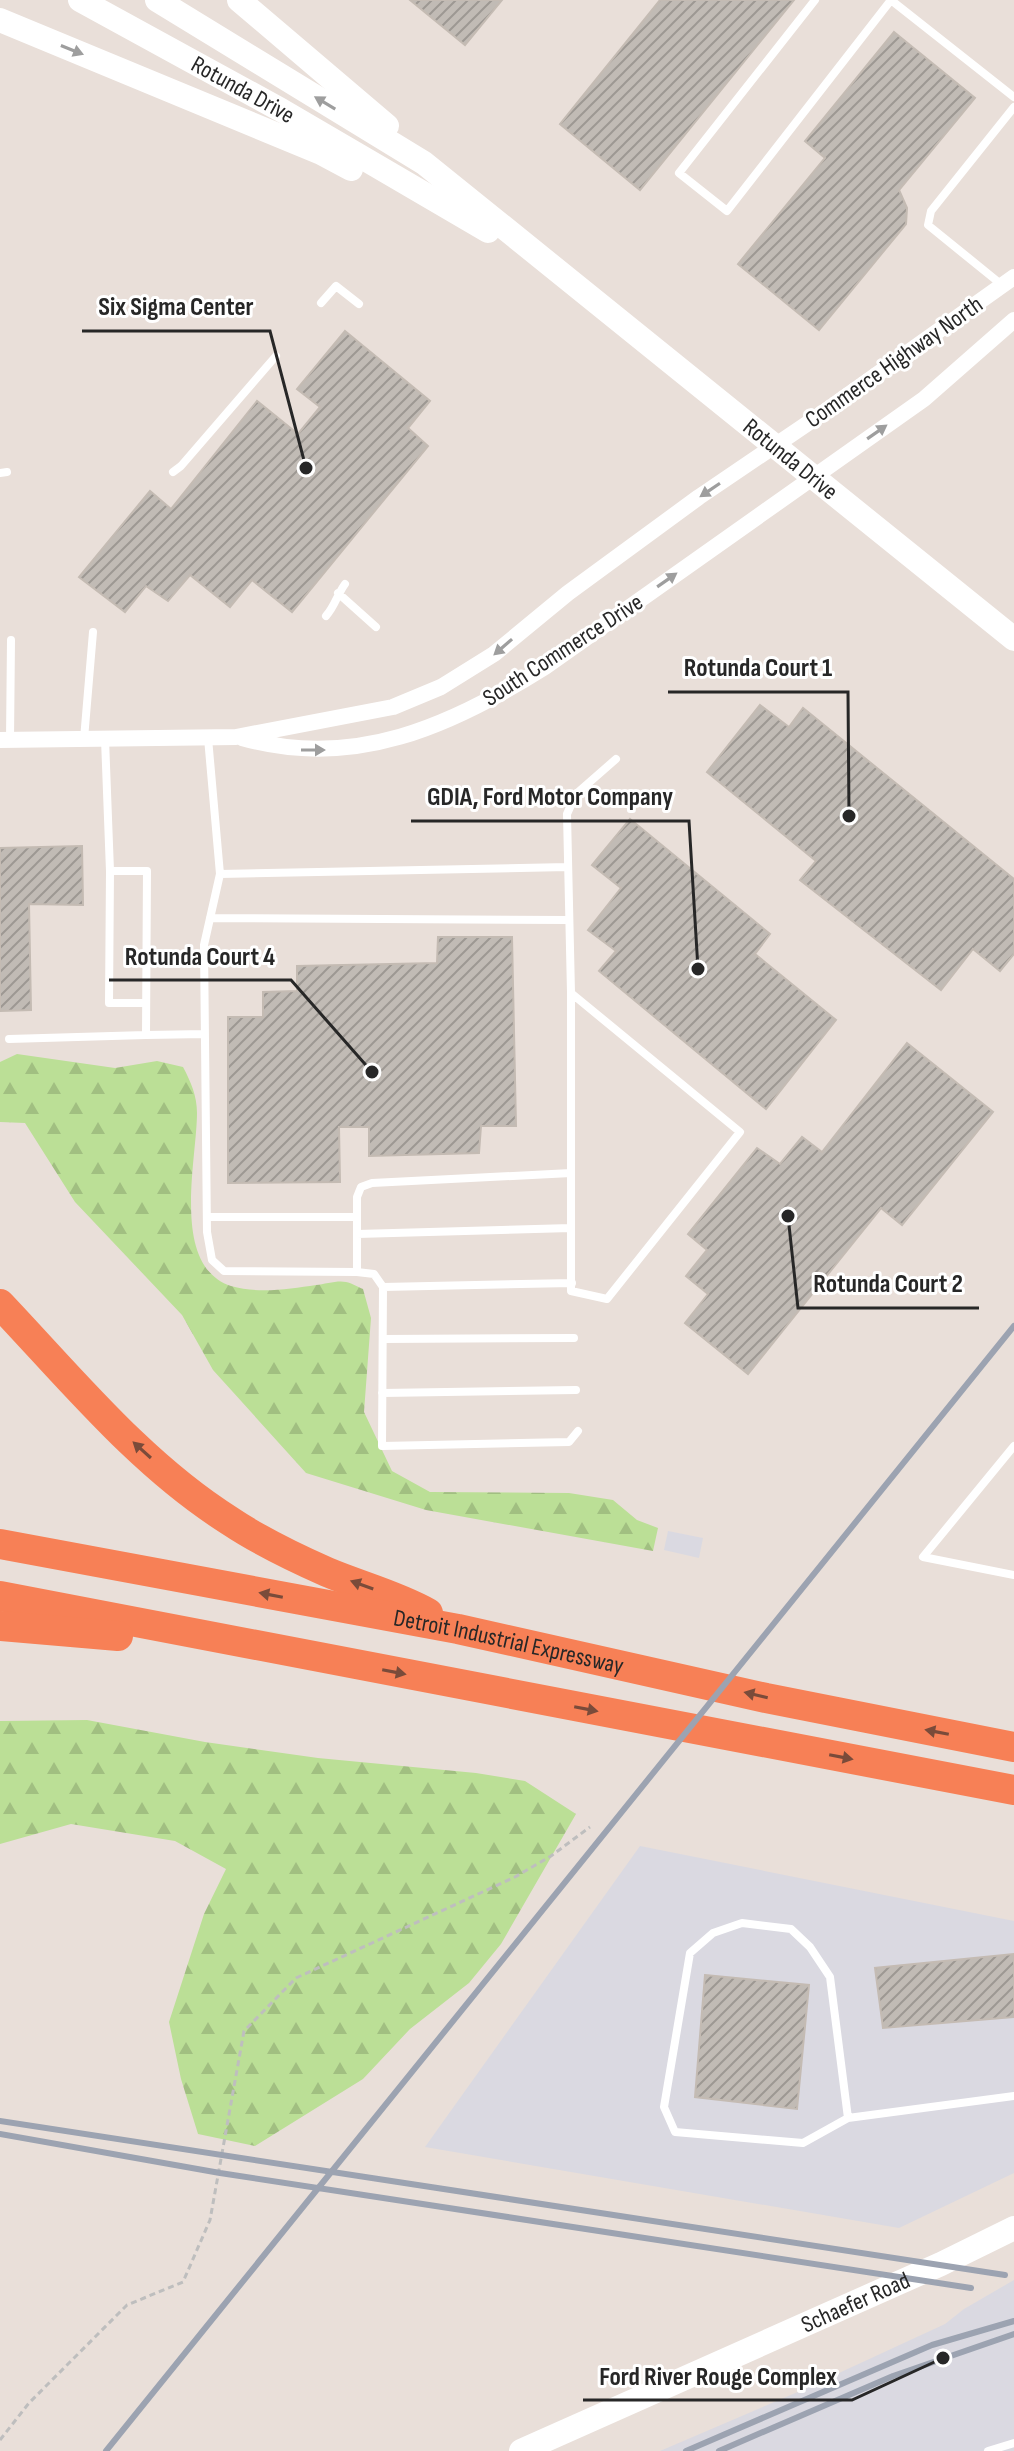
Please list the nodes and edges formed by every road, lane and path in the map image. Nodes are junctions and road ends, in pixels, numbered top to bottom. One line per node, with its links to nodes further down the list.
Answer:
1 (80, 0): 9 (main road, Rotunda Drive)
2 (157, 0): 10 (main road, Rotunda Drive, one-way to 2)
3 (239, 0): 10 (main road)
4 (815, 0): 5 (lane)
5 (891, 0): 7 (lane)
6 (0, 20): 9 (main road, one-way to 9)
7 (1014, 97)
8 (1014, 107): 11 (lane)
9 (459, 213): 10 (main road, Rotunda Drive)
10 (568, 280): 16 (main road, Rotunda Drive)
11 (1008, 281): 16 (street, Commerce Highway North)
12 (321, 303): 13 (lane)
13 (359, 304)
14 (1014, 320): 18 (street, Commerce Highway North, one-way to 14)
15 (276, 356): 17 (lane)
16 (774, 446): 18 (main road, Rotunda Drive); 27 (street, South Commerce Drive, one-way to 27)
17 (173, 472)
18 (813, 477): 24 (main road, Rotunda Drive); 27 (street, South Commerce Drive, one-way to 18)
19 (345, 584): 20 (lane)
20 (338, 593): 21 (lane); 22 (lane)
21 (326, 616)
22 (376, 627)
23 (93, 632): 29 (lane)
24 (1014, 639)
25 (11, 640): 30 (lane)
26 (208, 737): 27 (street, South Commerce Drive); 28 (street, South Commerce Drive); 34 (lane)
27 (236, 737)
28 (105, 738): 29 (street, South Commerce Drive); 33 (lane)
29 (84, 739): 30 (street, South Commerce Drive)
30 (5, 740)
31 (616, 759): 32 (lane)
32 (568, 867): 34 (lane); 36 (lane)
33 (110, 871): 38 (lane); 38 (lane)
34 (220, 874): 35 (lane)
35 (210, 918): 36 (lane); 39 (lane)
36 (569, 920): 37 (lane)
37 (571, 993): 42 (lane); 48 (lane)
38 (146, 1003): 40 (lane)
39 (205, 1034): 40 (lane); 43 (lane)
40 (146, 1035): 41 (lane)
41 (9, 1039)
42 (571, 1173): 44 (lane); 45 (lane)
43 (207, 1217): 44 (lane); 47 (lane)
44 (357, 1217): 46 (lane)
45 (571, 1228): 46 (lane); 48 (lane)
46 (357, 1234): 47 (lane)
47 (357, 1272): 49 (lane)
48 (572, 1283): 49 (lane)
49 (383, 1287): 52 (lane)
50 (0, 1304): 61 (highway, one-way to 50)
51 (574, 1338): 52 (lane)
52 (383, 1339): 54 (lane)
53 (576, 1390): 54 (lane)
54 (382, 1393): 55 (lane)
55 (578, 1431)
56 (1014, 1446): 58 (lane)
57 (0, 1544): 61 (highway, Detroit Industrial Expressway, one-way to 57)
58 (1014, 1575)
59 (0, 1596): 62 (highway, Detroit Industrial Expressway)
60 (0, 1626): 62 (highway)
61 (458, 1629): 63 (highway, Detroit Industrial Expressway, one-way to 61)
62 (263, 1647): 64 (highway, Detroit Industrial Expressway, one-way to 64)
63 (1014, 1747)
64 (1014, 1790)
65 (590, 1827): 69 (path)
66 (1014, 2096): 67 (lane)
67 (848, 2118): 67 (lane)
68 (1014, 2228): 71 (main road, Schaefer Road)
69 (0, 2440)
70 (1014, 2443): 72 (lane)
71 (521, 2451)
72 (988, 2451)

